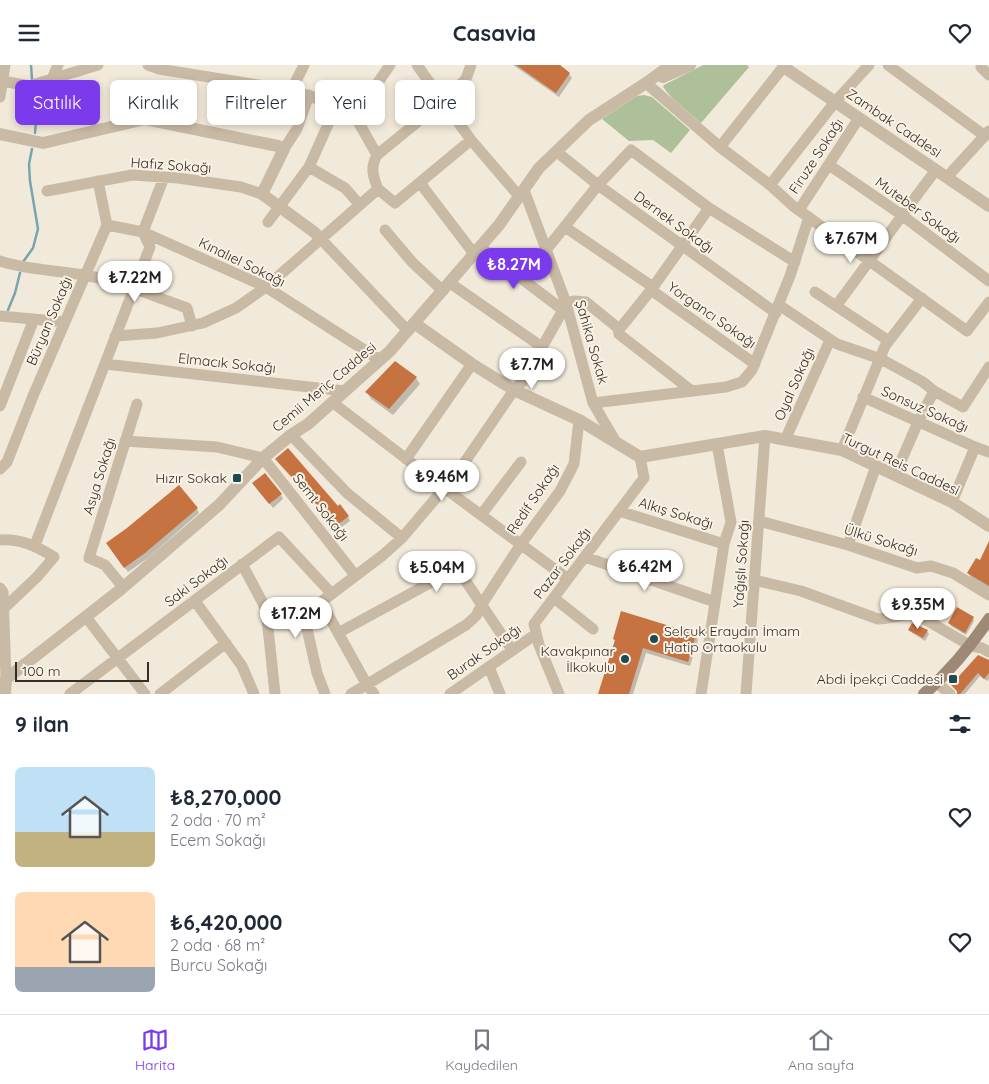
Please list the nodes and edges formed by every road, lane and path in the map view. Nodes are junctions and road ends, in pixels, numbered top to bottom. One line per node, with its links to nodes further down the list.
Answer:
1 (4, 65): 19 (street)
2 (58, 65): 13 (street)
3 (98, 65): 13 (street)
4 (148, 65): 14 (street)
5 (304, 65): 15 (street)
6 (417, 65): 17 (street)
7 (471, 65): 18 (street)
8 (869, 65): 25 (street)
9 (888, 65): 31 (street)
10 (387, 66): 16 (street)
11 (783, 66): 25 (street, Zambak Caddesi); 34 (street)
12 (678, 67): 20 (street); 20 (street)
13 (52, 79): 19 (street)
14 (225, 80)
15 (296, 80)
16 (378, 80)
17 (427, 80)
18 (465, 80)
19 (3, 81): 23 (street)
20 (646, 83): 34 (street); 36 (street, Cemii Meriç Caddesi)
21 (305, 94): 22 (street)
22 (308, 95): 24 (street); 35 (street)
23 (0, 97)
24 (315, 99)
25 (835, 102): 26 (street, Zambak Caddesi); 45 (street)
26 (859, 118): 38 (street, Firuze Sokağı); 40 (street, Zambak Caddesi)
27 (328, 125): 39 (street)
28 (360, 125): 37 (street)
29 (414, 125): 37 (street)
30 (459, 125): 33 (street)
31 (987, 133): 40 (street)
32 (0, 134): 35 (street)
33 (470, 140): 43 (street); 48 (street)
34 (720, 147): 45 (street)
35 (284, 149): 49 (street)
36 (557, 152): 44 (street, Dernek Sokağı); 48 (street, Cemii Meriç Caddesi)
37 (377, 155): 46 (street)
38 (828, 165): 54 (street, Firuze Sokağı); 55 (street, Muteber Sokağı)
39 (310, 167): 50 (street); 52 (street)
40 (942, 174): 51 (street, Zambak Caddesi); 55 (street)
41 (164, 177): 42 (street, Hafız Sokağı); 49 (street, Hafız Sokağı); 61 (street)
42 (98, 181): 47 (street, Hafız Sokağı); 58 (street)
43 (420, 183): 46 (street); 65 (street)
44 (598, 185): 53 (street); 59 (street); 63 (street, Dernek Sokağı)
45 (770, 185): 54 (street)
46 (378, 189): 50 (street)
47 (47, 191)
48 (522, 193): 64 (street, Şahika Sokak); 65 (street, Cemii Meriç Caddesi)
49 (262, 194): 52 (street)
50 (359, 204): 62 (street)
51 (989, 206)
52 (280, 207): 57 (street); 62 (street)
53 (709, 209): 63 (street); 68 (street)
54 (799, 210): 56 (street)
55 (902, 215): 67 (street); 70 (street, Muteber Sokağı)
56 (809, 217): 67 (street); 68 (street)
57 (268, 222)
58 (107, 225): 61 (street, Kınalıel Sokağı); 69 (street, Büryan Sokağı)
59 (565, 227): 64 (street); 74 (street, Yorgancı Sokağı)
60 (385, 230): 72 (street)
61 (143, 232): 71 (street, Kınalıel Sokağı); 73 (street)
62 (320, 238): 71 (street); 85 (street)
63 (682, 246): 74 (street); 80 (street, Dernek Sokağı)
64 (546, 250): 78 (street, Şahika Sokak)
65 (478, 251): 72 (street, Cemii Meriç Caddesi); 78 (street)
66 (0, 261): 69 (street)
67 (870, 261): 76 (street); 79 (street)
68 (795, 262): 80 (street)
69 (85, 275): 73 (street); 83 (street, Büryan Sokağı)
70 (989, 281)
71 (266, 287): 84 (street); 92 (street, Kınalıel Sokağı)
72 (446, 287): 85 (street, Cemii Meriç Caddesi); 90 (street)
73 (134, 289): 84 (street); 87 (street)
74 (652, 289): 86 (street); 95 (street, Yorgancı Sokağı)
75 (815, 292): 79 (street)
76 (922, 298): 77 (street); 89 (street)
77 (989, 302)
78 (564, 306): 86 (street); 90 (street); 103 (street, Şahika Sokak)
79 (836, 306): 89 (street)
80 (777, 309): 88 (street, Dernek Sokağı); 95 (street)
81 (0, 316): 82 (street)
82 (34, 319): 83 (street); 105 (street)
83 (65, 322): 122 (street, Büryan Sokağı)
84 (192, 326): 87 (street)
85 (411, 327): 92 (street, Cemii Meriç Caddesi); 94 (street)
86 (618, 328): 99 (street)
87 (115, 336): 93 (street)
88 (830, 340): 91 (street, Dernek Sokağı); 110 (street, Oyal Sokağı)
89 (889, 341): 91 (street)
90 (542, 347): 97 (street)
91 (881, 359): 100 (street, Dernek Sokağı); 101 (street)
92 (380, 360): 98 (street, Cemii Meriç Caddesi)
93 (105, 364): 98 (street, Elmacık Sokağı); 134 (street)
94 (472, 364): 97 (street); 119 (street)
95 (755, 364): 99 (street)
96 (989, 367): 100 (street, Dernek Sokağı)
97 (514, 390): 106 (street); 124 (street)
98 (345, 391): 102 (street, Cemii Meriç Caddesi)
99 (692, 391): 103 (street)
100 (934, 391): 107 (street)
101 (863, 397): 107 (street, Sonsuz Sokağı); 115 (street)
102 (332, 402): 108 (street, Cemii Meriç Caddesi); 119 (street)
103 (593, 403): 112 (street, Şahika Sokak)
104 (137, 404): 111 (street, Asya Sokağı)
105 (0, 406)
106 (579, 420): 112 (street); 132 (street, Redif Sokağı)
107 (918, 422): 114 (street, Sonsuz Sokağı); 123 (street)
108 (291, 435): 118 (street, Cemii Meriç Caddesi); 130 (street)
109 (765, 436): 110 (street, Turgut Reis Caddesi); 113 (street, Turgut Reis Caddesi); 128 (street, Yağışlı Sokağı)
110 (785, 440): 115 (street, Turgut Reis Caddesi)
111 (125, 441): 118 (street); 141 (street, Asya Sokağı)
112 (616, 442): 117 (street)
113 (717, 444): 117 (street, Turgut Reis Caddesi); 133 (street)
114 (975, 447): 116 (street, Sonsuz Sokağı); 125 (street)
115 (842, 450): 121 (street, Turgut Reis Caddesi)
116 (989, 452)
117 (640, 457): 126 (street, Pazar Sokağı)
118 (263, 458): 138 (street, Semt Sokağı); 141 (street, Cemii Meriç Caddesi)
119 (406, 459): 124 (street)
120 (521, 462): 127 (street)
121 (876, 466): 123 (street, Turgut Reis Caddesi); 135 (street)
122 (1, 467)
123 (895, 475): 125 (street, Turgut Reis Caddesi)
124 (443, 487): 127 (street); 130 (street)
125 (952, 502): 129 (street, Turgut Reis Caddesi)
126 (619, 511): 133 (street, Alkış Sokağı); 136 (street, Pazar Sokağı)
127 (481, 515): 132 (street)
128 (759, 521): 135 (street, Ülkü Sokağı); 140 (street, Yağışlı Sokağı)
129 (989, 527)
130 (402, 538): 138 (street)
131 (0, 541): 134 (street)
132 (521, 544): 139 (street); 149 (street, Redif Sokağı)
133 (724, 544): 148 (street)
134 (35, 545): 150 (street)
135 (848, 545): 144 (street, Ülkü Sokağı)
136 (585, 557): 139 (street, Pazar Sokağı); 148 (street)
137 (242, 565): 143 (street, Saki Sokağı); 146 (street, Saki Sokağı); 165 (street)
138 (355, 575): 143 (street)
139 (568, 579): 145 (street, Pazar Sokağı)
140 (754, 580): 157 (street); 177 (street, Yağışlı Sokağı)
141 (123, 587): 151 (street, Cemii Meriç Caddesi)
142 (0, 588): 150 (street)
143 (331, 593): 147 (street)
144 (989, 595)
145 (554, 598): 153 (street); 155 (street, Pazar Sokağı)
146 (194, 601): 156 (street); 160 (street, Saki Sokağı)
147 (321, 602): 154 (street); 171 (street)
148 (714, 602): 176 (street)
149 (482, 604): 154 (street); 158 (street); 164 (street, Redif Sokağı)
150 (2, 610): 162 (street)
151 (86, 617): 160 (street); 162 (street, Cemii Meriç Caddesi)
152 (989, 619): 157 (main road)
153 (593, 629)
154 (338, 633): 164 (street)
155 (536, 634): 158 (street, Burak Sokağı); 175 (street)
156 (226, 643): 169 (street); 170 (street)
157 (971, 645): 159 (street); 163 (main road)
158 (512, 650): 161 (street, Burak Sokağı)
159 (989, 652)
160 (118, 659): 167 (street, Saki Sokağı); 168 (street)
161 (489, 667): 173 (street, Burak Sokağı); 174 (street)
162 (6, 679): 166 (street)
163 (937, 683): 178 (main road); 179 (street)
164 (371, 689): 172 (street, Redif Sokağı)
165 (275, 690): 170 (street)
166 (5, 694)
167 (70, 694)
168 (145, 694)
169 (160, 694)
170 (255, 694)
171 (325, 694)
172 (351, 694)
173 (450, 694)
174 (500, 694)
175 (559, 694)
176 (701, 694)
177 (746, 694)
178 (924, 694)
179 (950, 694)

